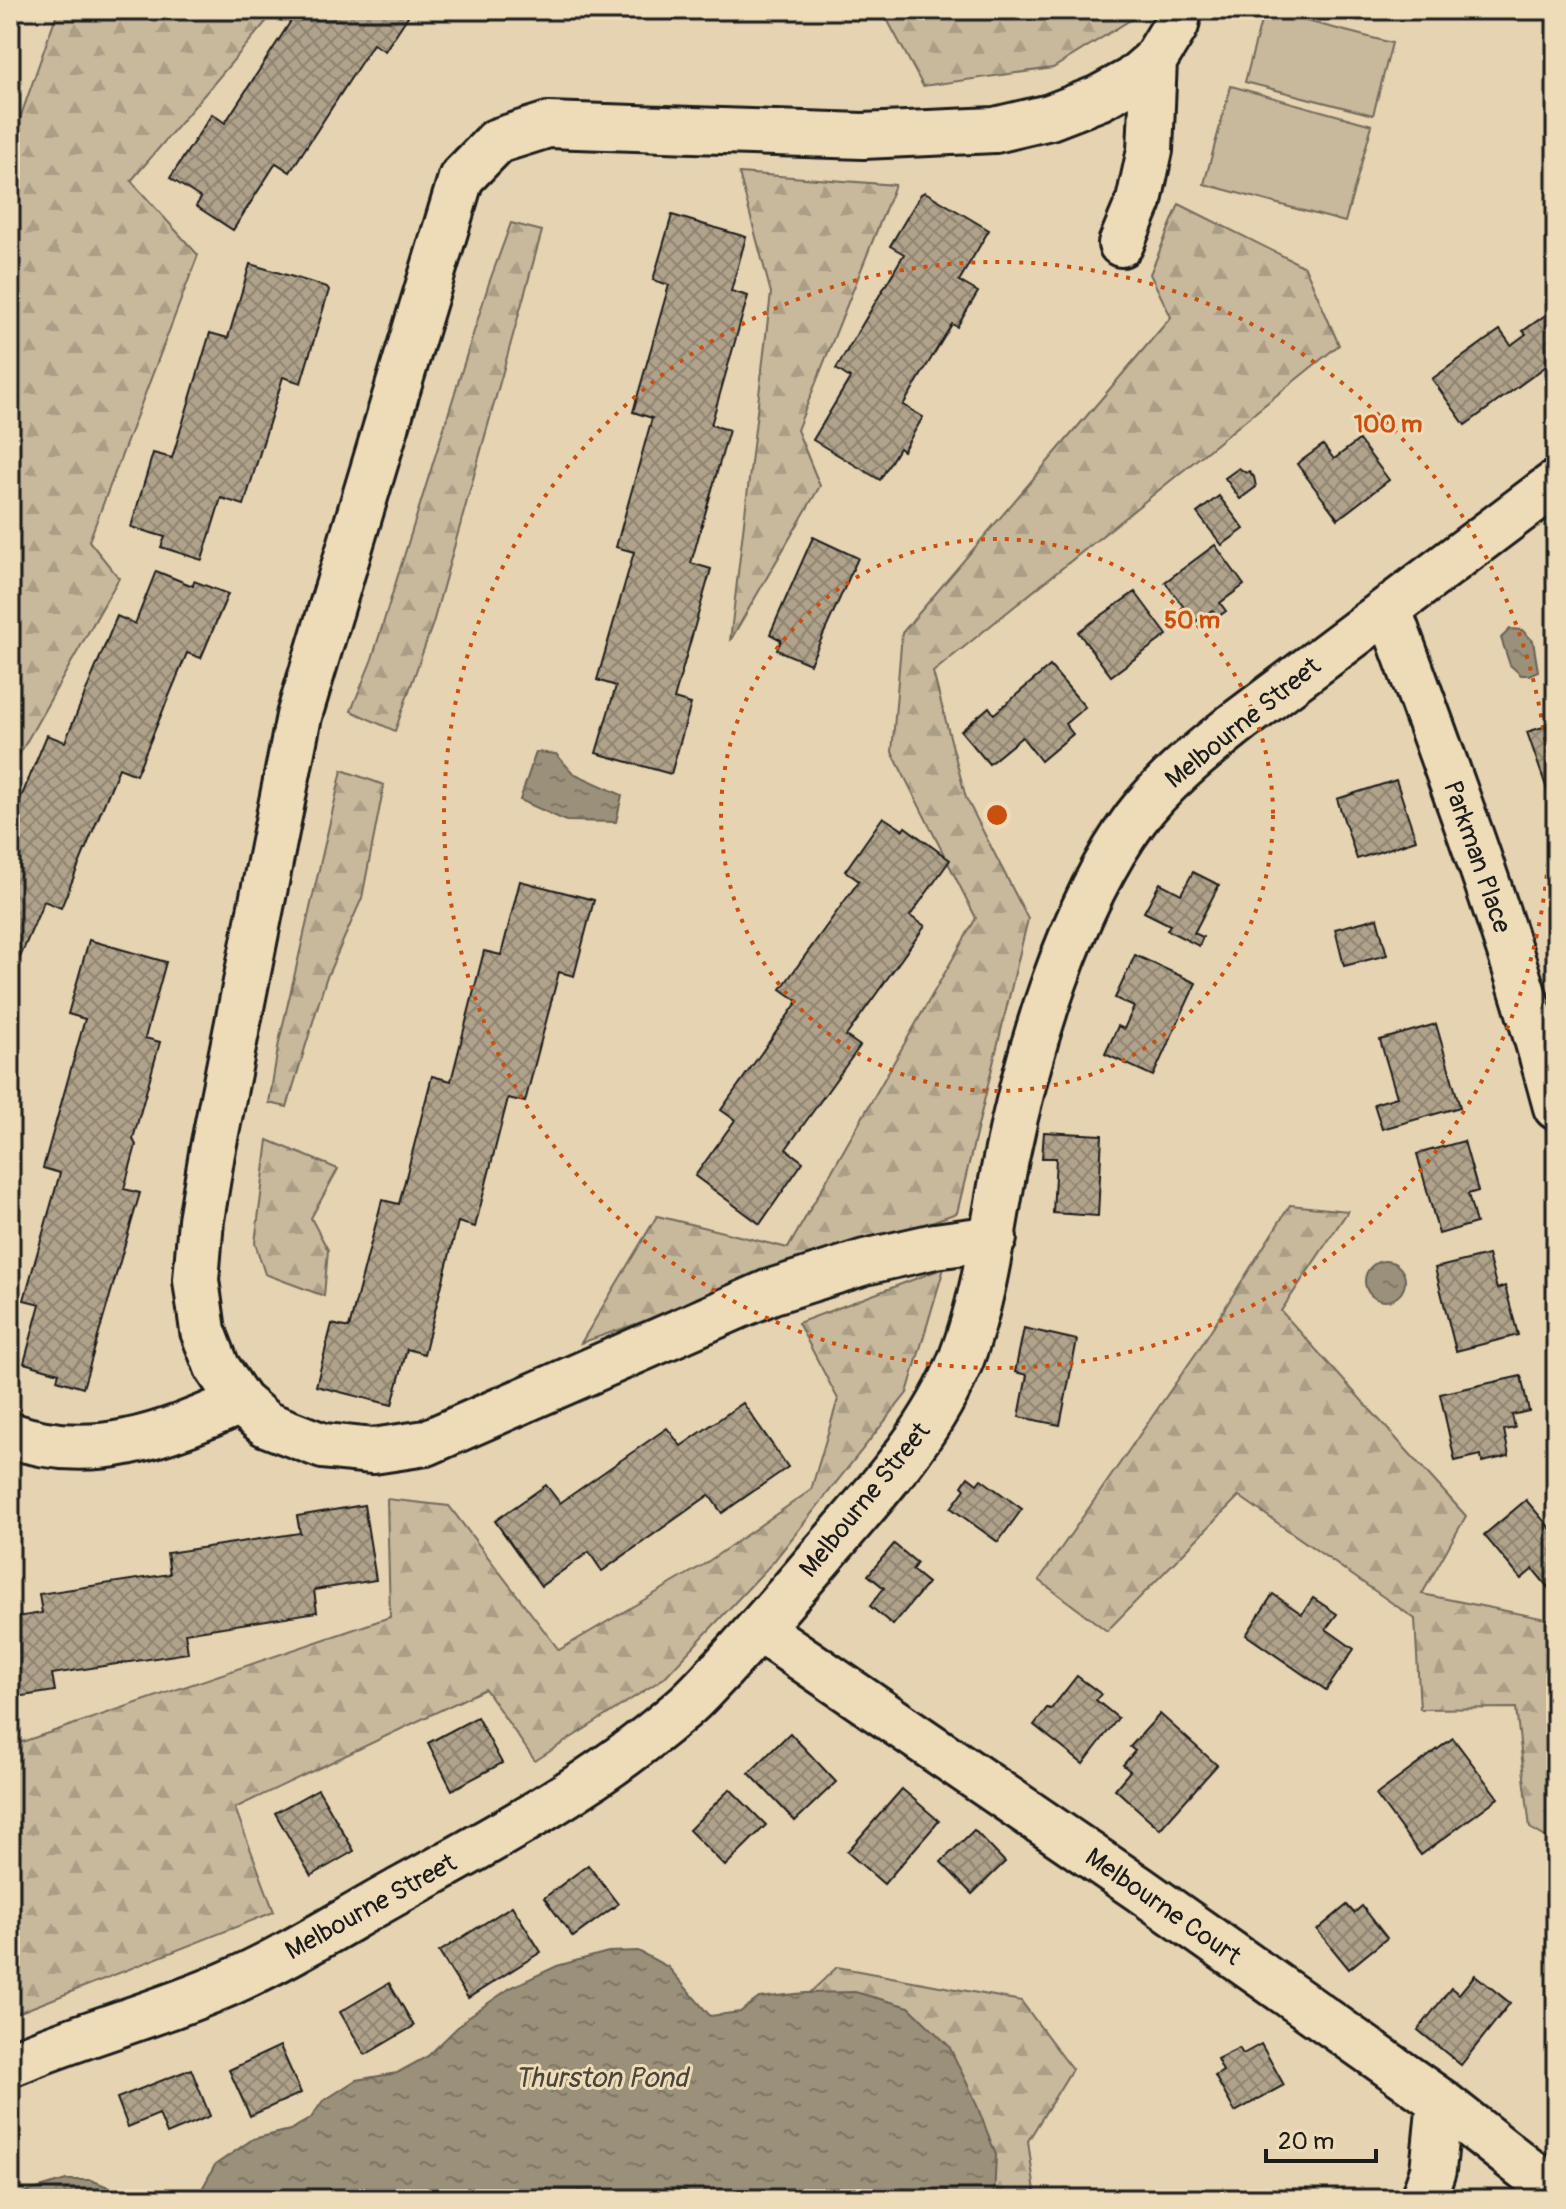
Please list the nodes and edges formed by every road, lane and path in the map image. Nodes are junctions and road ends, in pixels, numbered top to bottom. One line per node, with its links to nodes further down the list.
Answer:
1 (1179, 10): 2 (street)
2 (1154, 61): 3 (street); 8 (street)
3 (1121, 244)
4 (1556, 483): 5 (street, Melbourne Street)
5 (1389, 610): 6 (street, Parkman Place); 7 (street, Melbourne Street)
6 (1556, 1107)
7 (994, 1238): 8 (street); 10 (street, Melbourne Street)
8 (240, 1402): 9 (street)
9 (10, 1435)
10 (759, 1629): 11 (street, Melbourne Street); 12 (street, Melbourne Court)
11 (10, 2064)
12 (1440, 2101): 13 (street, Melbourne Court); 14 (street)
13 (1556, 2198)
14 (1423, 2199)

